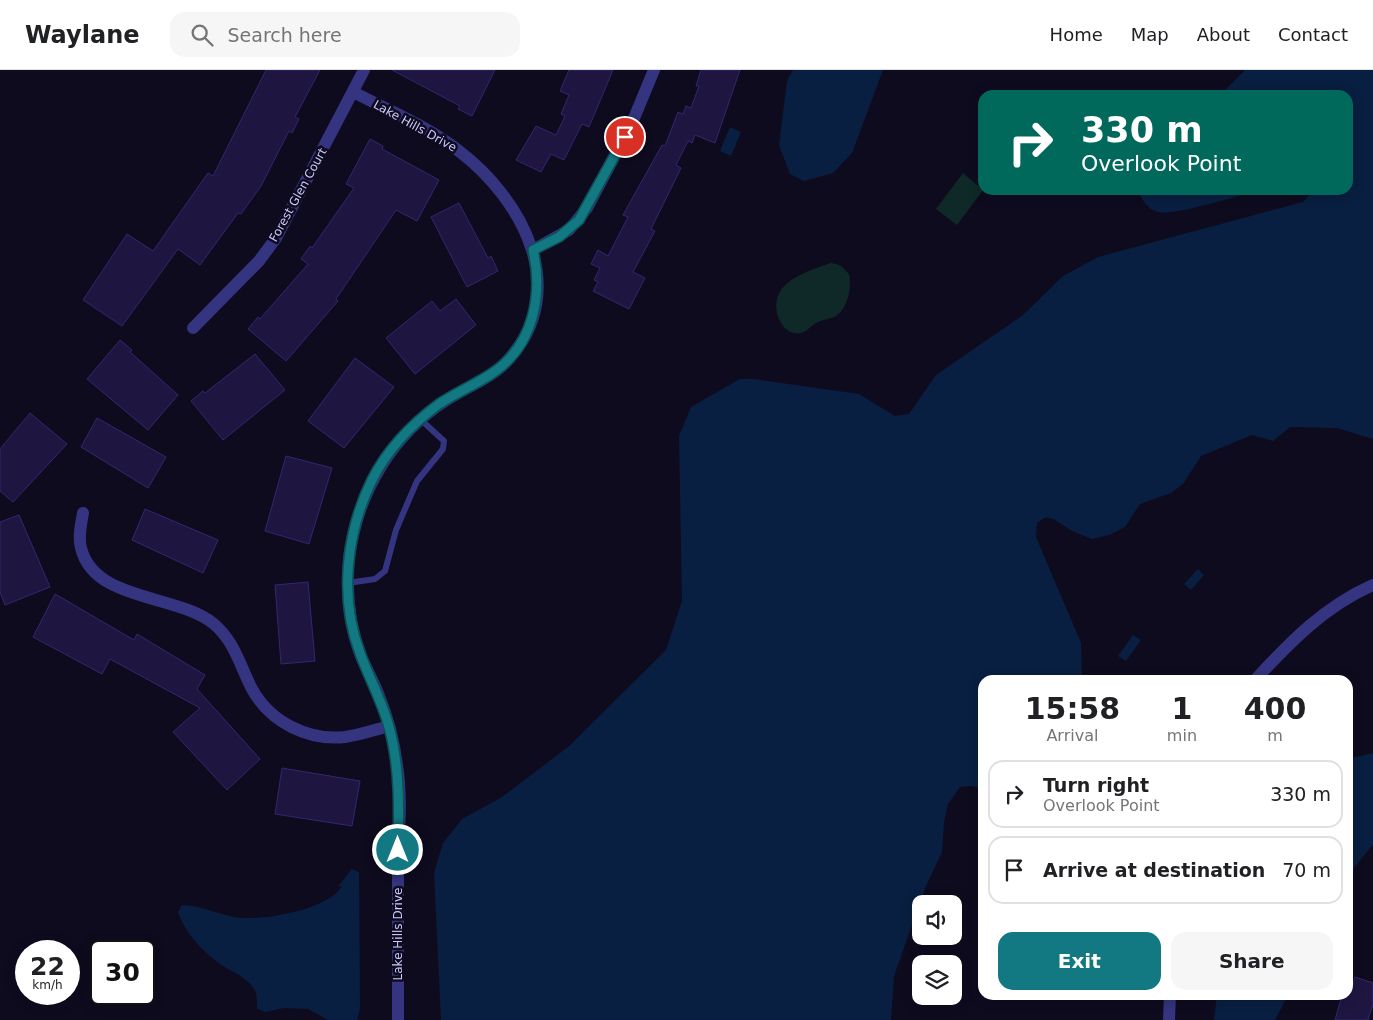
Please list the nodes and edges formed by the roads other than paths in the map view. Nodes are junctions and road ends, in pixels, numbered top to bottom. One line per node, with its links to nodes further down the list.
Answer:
1 (364, 70): 3 (street, Forest Glen Court)
2 (654, 70): 4 (street)
3 (353, 92): 4 (street, Lake Hills Drive); 5 (street, Forest Glen Court)
4 (533, 250): 6 (street, Lake Hills Drive)
5 (194, 328)
6 (420, 420): 8 (street, Lake Hills Drive); 8 (lane)
7 (83, 514): 11 (street)
8 (348, 583): 11 (street, Lake Hills Drive)
9 (1373, 585): 10 (street)
10 (1260, 675)
11 (389, 726): 13 (street, Lake Hills Drive)
12 (1170, 1000): 14 (street)
13 (398, 1020)
14 (1168, 1020)

